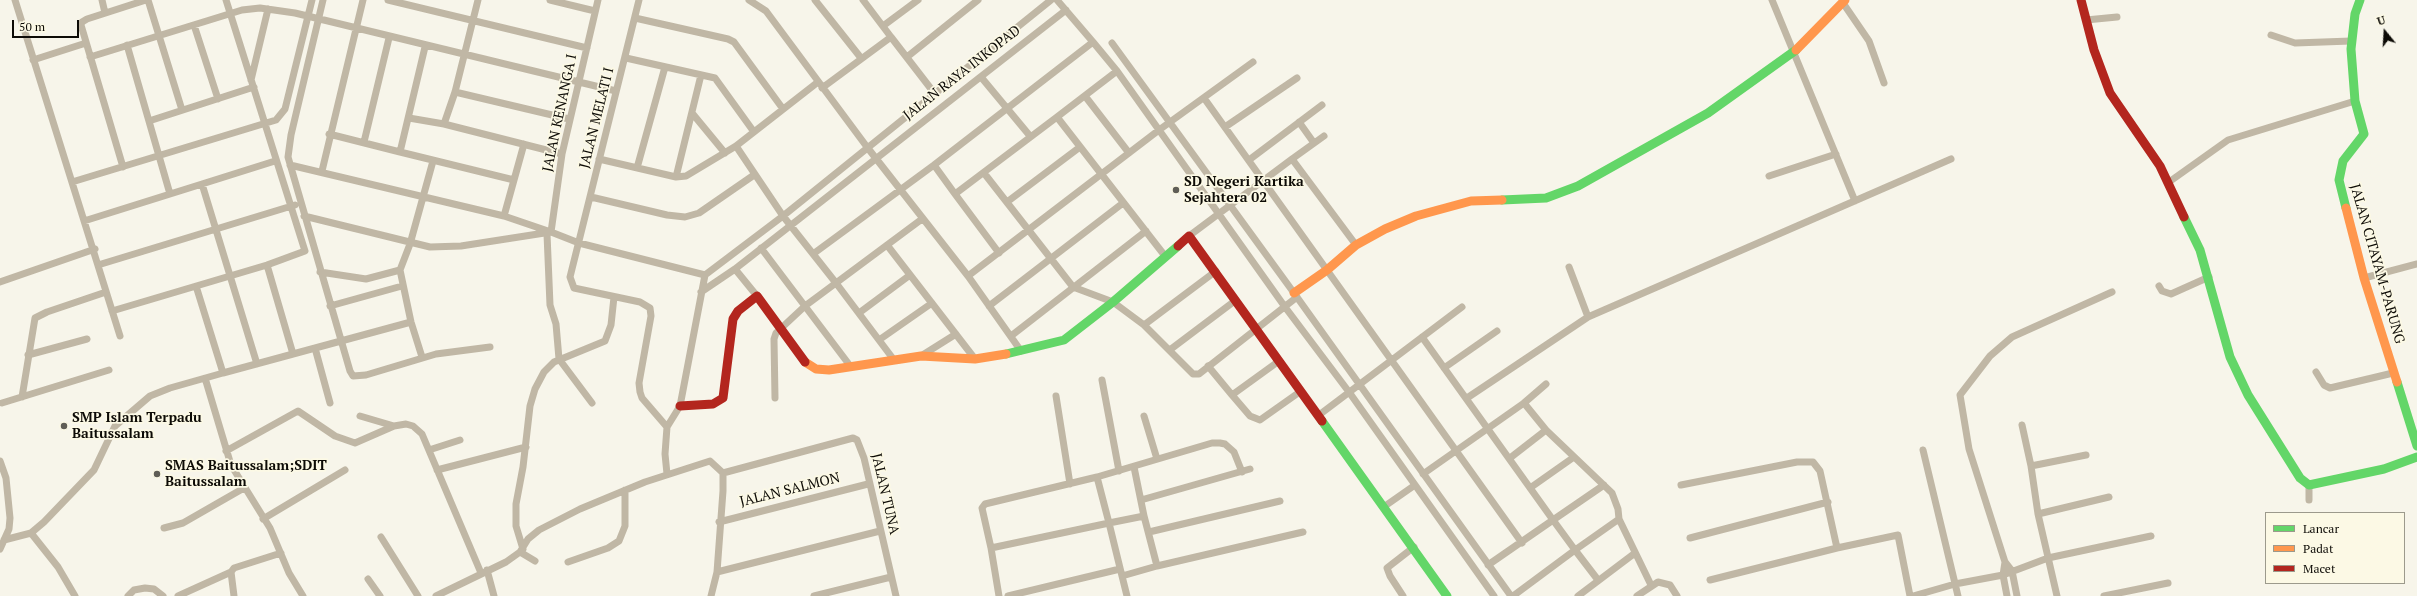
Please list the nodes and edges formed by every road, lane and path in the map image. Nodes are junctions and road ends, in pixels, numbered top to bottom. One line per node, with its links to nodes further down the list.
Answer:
1 (15, 0): 55 (street)
2 (102, 0): 27 (street)
3 (147, 0): 27 (street); 38 (street)
4 (226, 0): 28 (street)
5 (312, 0): 29 (street)
6 (323, 0): 32 (street)
7 (363, 0): 37 (street)
8 (388, 0): 33 (street)
9 (478, 0): 33 (street)
10 (550, 0): 26 (street)
11 (598, 0): 26 (street, JALAN KENANGA I)
12 (639, 0): 31 (street, JALAN MELATI I)
13 (749, 0): 65 (street)
14 (815, 0): 54 (street)
15 (863, 0): 36 (street)
16 (918, 0): 36 (street)
17 (978, 0): 52 (street)
18 (1051, 0): 68 (street, JALAN RAYA INKOPAD)
19 (1057, 0): 25 (street)
20 (1772, 0): 49 (street)
21 (2081, 0): 34 (street)
22 (2360, 0): 42 (street, JALAN CITAYAM-PARUNG)
23 (1844, 2): 49 (street); 62 (street)
24 (268, 9): 28 (street); 29 (street); 63 (street)
25 (1066, 10): 43 (street); 60 (street, JALAN RAYA INKOPAD)
26 (595, 11): 48 (street, JALAN KENANGA I)
27 (105, 13): 44 (street)
28 (230, 14): 35 (street); 63 (street)
29 (308, 17): 32 (street); 84 (street)
30 (2117, 17): 34 (street)
31 (635, 18): 53 (street, JALAN MELATI I); 74 (street)
32 (318, 20): 37 (street); 111 (street)
33 (473, 20): 48 (street); 50 (street)
34 (2086, 20): 124 (street)
35 (194, 25): 38 (street); 71 (street)
36 (883, 26): 40 (street)
37 (356, 29): 41 (street); 89 (street)
38 (160, 35): 46 (street); 76 (street)
39 (2270, 36): 42 (street)
40 (891, 37): 52 (street); 54 (street)
41 (389, 38): 47 (street); 92 (street)
42 (2351, 41): 72 (street, JALAN CITAYAM-PARUNG)
43 (1093, 42): 58 (street); 75 (street)
44 (86, 43): 51 (street); 55 (street)
45 (1112, 43): 82 (street)
46 (127, 45): 51 (street); 81 (street)
47 (425, 46): 50 (street); 79 (street)
48 (587, 48): 64 (street, JALAN KENANGA I)
49 (1794, 52): 102 (street); 152 (street)
50 (464, 56): 64 (street); 67 (street)
51 (90, 57): 113 (street)
52 (907, 57): 68 (street)
53 (626, 58): 57 (street); 66 (street, JALAN MELATI I)
54 (861, 58): 65 (street)
55 (33, 60): 123 (street)
56 (1253, 62): 70 (street)
57 (665, 67): 59 (street); 114 (street)
58 (1117, 71): 69 (street); 87 (street)
59 (701, 75): 77 (street); 88 (street)
60 (981, 77): 75 (street); 104 (street, JALAN RAYA INKOPAD)
61 (1297, 78): 86 (street)
62 (1884, 83)
63 (252, 84): 71 (street); 84 (street)
64 (580, 84): 66 (street); 80 (street, JALAN KENANGA I)
65 (820, 85): 74 (street); 96 (street)
66 (616, 91): 105 (street, JALAN MELATI I)
67 (455, 92): 80 (street); 85 (street)
68 (935, 94): 96 (street, JALAN RAYA INKOPAD)
69 (1084, 96): 78 (street); 100 (street)
70 (1204, 98): 82 (street); 86 (street)
71 (218, 99): 76 (street)
72 (2355, 101): 124 (street); 173 (street, JALAN CITAYAM-PARUNG)
73 (1322, 105): 83 (street)
74 (783, 109): 88 (street)
75 (1006, 109): 90 (street); 112 (street)
76 (182, 110): 81 (street)
77 (692, 113): 99 (street); 119 (street)
78 (1057, 117): 90 (street); 97 (street)
79 (409, 118): 85 (street); 98 (street)
80 (569, 120): 101 (street, JALAN KENANGA I)
81 (149, 121): 103 (street)
82 (1170, 122): 87 (street); 136 (street)
83 (1299, 122): 93 (street); 108 (street)
84 (264, 124): 103 (street); 109 (street)
85 (444, 124): 94 (street)
86 (1225, 127): 108 (street)
87 (1159, 130): 100 (street); 137 (street)
88 (754, 132): 95 (street)
89 (329, 134): 92 (street); 115 (street)
90 (1030, 136): 116 (street)
91 (1324, 136): 93 (street)
92 (364, 142): 98 (street)
93 (1314, 143): 106 (street)
94 (524, 144): 101 (street); 121 (street)
95 (736, 146): 99 (street); 118 (street)
96 (867, 147): 104 (street); 140 (street, JALAN RAYA INKOPAD)
97 (1080, 147): 117 (street); 132 (street)
98 (400, 152): 110 (street)
99 (725, 153): 119 (street)
100 (1129, 153): 117 (street)
101 (562, 154): 147 (street, JALAN KENANGA I)
102 (1836, 154): 120 (street); 131 (street)
103 (159, 156): 113 (street); 127 (street)
104 (875, 158): 126 (street); 143 (street, JALAN RAYA INKOPAD)
105 (599, 159): 114 (street); 130 (street, JALAN MELATI I)
106 (1292, 159): 122 (street); 152 (street)
107 (1951, 159): 131 (street)
108 (1249, 160): 122 (street)
109 (275, 161): 125 (street); 135 (street)
110 (434, 161): 121 (street); 129 (street)
111 (290, 165): 115 (street); 133 (street)
112 (934, 165): 126 (street); 128 (street)
113 (123, 166): 123 (street)
114 (637, 168): 119 (street)
115 (322, 171): 129 (street)
116 (984, 173): 128 (street); 132 (street)
117 (1100, 174): 134 (street); 145 (street)
118 (754, 175): 130 (street); 140 (street)
119 (676, 176)
120 (1769, 176)
121 (514, 180): 139 (street)
122 (1262, 180): 136 (street); 165 (street)
123 (72, 182): 142 (street)
124 (2169, 182): 172 (street)
125 (202, 184): 127 (street); 144 (street)
126 (900, 191): 141 (street); 156 (street)
127 (170, 194): 142 (street)
128 (955, 194): 155 (street)
129 (423, 196): 139 (street); 150 (street)
130 (591, 197): 149 (street, JALAN MELATI I)
131 (1856, 201): 196 (street)
132 (1007, 202): 145 (street)
133 (300, 203): 135 (street); 138 (street)
134 (1123, 203): 146 (street); 158 (street)
135 (291, 205): 144 (street); 161 (street)
136 (1228, 206): 137 (street); 184 (street)
137 (1219, 213): 148 (street); 192 (street)
138 (304, 216): 150 (street); 166 (street)
139 (504, 216): 147 (street)
140 (783, 216): 143 (street); 169 (street, JALAN RAYA INKOPAD)
141 (922, 219): 151 (street); 171 (street)
142 (84, 221): 154 (street)
143 (791, 225): 153 (street, JALAN RAYA INKOPAD); 156 (street)
144 (216, 229): 160 (street); 170 (street)
145 (1029, 230): 155 (street); 158 (street)
146 (1146, 231): 157 (street); 179 (street)
147 (549, 233): 149 (street); 150 (street); 217 (street)
148 (1189, 236): 157 (street); 167 (street)
149 (579, 243): 169 (street); 185 (street)
150 (410, 244): 164 (street)
151 (887, 245): 168 (street); 175 (street)
152 (1356, 245): 165 (street)
153 (761, 248): 163 (street, JALAN RAYA INKOPAD); 190 (street)
154 (95, 250): 160 (street); 174 (street)
155 (999, 253): 171 (street)
156 (813, 254): 175 (street)
157 (1165, 256): 187 (street)
158 (1051, 259): 179 (street); 191 (street)
159 (2417, 264): 173 (street)
160 (98, 265): 180 (street)
161 (267, 265): 170 (street); 213 (street)
162 (1568, 268): 196 (street)
163 (735, 269): 181 (street, JALAN RAYA INKOPAD); 183 (street)
164 (400, 270): 166 (street); 177 (street)
165 (1327, 270): 184 (street); 220 (street)
166 (320, 272): 189 (street)
167 (1216, 272): 186 (street); 198 (street)
168 (910, 274): 188 (street); 195 (street)
169 (705, 275): 181 (street)
170 (230, 276): 176 (street); 222 (street)
171 (968, 276): 191 (street)
172 (2209, 277): 178 (street); 283 (street)
173 (2364, 278): 229 (street, JALAN CITAYAM-PARUNG)
174 (0, 282)
175 (836, 283): 190 (street); 195 (street)
176 (196, 286): 194 (street); 228 (street)
177 (402, 286): 189 (street); 197 (street)
178 (2159, 286)
179 (1073, 287): 187 (street); 204 (street)
180 (106, 292): 194 (street); 214 (street)
181 (702, 292): 245 (street)
182 (2112, 292): 321 (street)
183 (757, 296): 200 (street); 245 (street)
184 (1295, 296): 192 (street); 232 (street)
185 (614, 297): 217 (street); 251 (street)
186 (1236, 300): 199 (street); 211 (street)
187 (1113, 302): 198 (street); 212 (street)
188 (932, 303): 202 (street); 207 (street)
189 (330, 306): 208 (street)
190 (805, 306): 200 (street); 224 (street)
191 (989, 306): 204 (street)
192 (1286, 306): 199 (street); 235 (street)
193 (1462, 307): 205 (street)
194 (112, 311): 203 (street)
195 (859, 313): 207 (street)
196 (1588, 317): 240 (street)
197 (411, 322): 208 (street); 216 (street)
198 (1144, 325): 211 (street)
199 (1256, 328): 221 (street); 223 (street)
200 (780, 329): 224 (street); 239 (street)
201 (1497, 331): 225 (street)
202 (956, 334): 215 (street); 218 (street)
203 (120, 336)
204 (1011, 336): 212 (street)
205 (1422, 337): 220 (street); 225 (street)
206 (87, 339): 214 (street)
207 (880, 340): 219 (street)
208 (341, 341): 210 (street); 216 (street)
209 (490, 347): 216 (street)
210 (315, 348): 213 (street); 242 (street)
211 (1171, 350): 223 (street)
212 (1021, 351): 218 (street)
213 (293, 354): 222 (street)
214 (28, 355): 238 (street)
215 (921, 356): 218 (street); 219 (street)
216 (422, 357)
217 (558, 359): 243 (street); 255 (street)
218 (975, 359)
219 (894, 360): 224 (street)
220 (1391, 360): 232 (street); 260 (street)
221 (1279, 361): 234 (street); 236 (street)
222 (257, 364): 228 (street)
223 (1208, 366): 236 (street)
224 (851, 367)
225 (1444, 368): 240 (street)
226 (109, 370): 238 (street)
227 (2316, 372): 229 (street)
228 (223, 373): 230 (street)
229 (2393, 373): 256 (street, JALAN CITAYAM-PARUNG)
230 (205, 378): 259 (street); 304 (street)
231 (1102, 380): 272 (street)
232 (1358, 384): 235 (street); 276 (street)
233 (1546, 384): 244 (street)
234 (1302, 391): 236 (street); 246 (street)
235 (1349, 392): 246 (street); 280 (street)
236 (1232, 394)
237 (1056, 396): 279 (street)
238 (22, 397): 241 (street)
239 (775, 398)
240 (1467, 398): 252 (street)
241 (2, 403)
242 (330, 403)
243 (592, 403)
244 (1524, 403): 252 (street); 253 (street)
245 (680, 406): 251 (street)
246 (1319, 415): 292 (street)
247 (360, 416): 250 (street)
248 (1144, 416): 265 (street)
249 (2022, 425): 268 (street)
250 (394, 426): 257 (street); 259 (street)
251 (667, 427): 275 (street)
252 (1488, 428): 260 (street); 264 (street)
253 (1546, 430): 262 (street); 264 (street)
254 (460, 440): 257 (street)
255 (526, 446): 271 (street); 315 (street)
256 (2417, 446)
257 (429, 450): 271 (street)
258 (1924, 450): 335 (street)
259 (226, 451): 284 (street)
260 (1456, 451): 276 (street); 309 (street)
261 (2086, 455): 268 (street)
262 (1574, 457): 281 (street); 285 (street)
263 (2417, 457): 283 (street)
264 (1510, 458): 285 (street)
265 (1157, 459): 267 (street); 273 (street)
266 (0, 461): 308 (street)
267 (1134, 466): 272 (street); 288 (street)
268 (2031, 466): 293 (street)
269 (1250, 469): 273 (street)
270 (345, 470): 295 (street)
271 (437, 470): 324 (street)
272 (1119, 471): 277 (street)
273 (1242, 472): 288 (street)
274 (723, 473): 275 (street); 278 (street, JALAN TUNA); 298 (street)
275 (667, 474): 286 (street)
276 (1423, 474): 322 (street)
277 (1097, 477): 279 (street); 299 (street)
278 (868, 484): 298 (street, JALAN SALMON); 301 (street, JALAN TUNA)
279 (1070, 484): 311 (street)
280 (1414, 485): 292 (street); 356 (street)
281 (1604, 485): 296 (street); 297 (street)
282 (1681, 485): 291 (street)
283 (2309, 485): 289 (street)
284 (244, 488): 295 (street); 300 (street)
285 (1530, 488): 297 (street)
286 (625, 490): 315 (street); 320 (street)
287 (2109, 497): 293 (street)
288 (1141, 500): 294 (street)
289 (2308, 500)
290 (1280, 501): 302 (street)
291 (1828, 502): 307 (street); 312 (street)
292 (1385, 506): 310 (street)
293 (2038, 514): 318 (street)
294 (1144, 516): 299 (street); 302 (street)
295 (263, 519): 316 (street)
296 (1620, 519): 314 (street); 317 (street)
297 (1553, 520): 309 (street); 314 (street)
298 (719, 522): 327 (street)
299 (1109, 523): 311 (street); 328 (street)
300 (164, 528)
301 (880, 531): 327 (street); 330 (street, JALAN TUNA)
302 (1149, 532): 323 (street)
303 (1303, 532): 323 (street)
304 (31, 533): 308 (street); 338 (street)
305 (2151, 536): 318 (street)
306 (382, 537): 345 (street)
307 (1690, 538)
308 (4, 540): 313 (street)
309 (1522, 543): 322 (street)
310 (1414, 547): 354 (street); 355 (street)
311 (991, 548): 351 (street)
312 (1837, 548): 333 (street); 361 (street)
313 (0, 549)
314 (1575, 550): 332 (street); 357 (street)
315 (521, 551): 319 (street); 324 (street)
316 (281, 553): 326 (street); 343 (street)
317 (1635, 554): 332 (street); 336 (street)
318 (2048, 558): 325 (street); 366 (street)
319 (535, 561)
320 (568, 562)
321 (2005, 562): 325 (street); 329 (street)
322 (1488, 565): 357 (street)
323 (1157, 566): 328 (street)
324 (484, 571): 346 (street); 347 (street)
325 (2012, 571): 329 (street); 365 (street)
326 (231, 572): 341 (street); 342 (street)
327 (717, 572): 348 (street)
328 (1121, 572): 352 (street); 353 (street)
329 (2002, 575): 335 (street); 364 (street)
330 (891, 577): 337 (street); 350 (street, JALAN TUNA)
331 (368, 579): 344 (street)
332 (1598, 580): 358 (street)
333 (1710, 580)
334 (2168, 583): 367 (street)
335 (1955, 584): 362 (street); 363 (street)
336 (1651, 585): 359 (street); 360 (street)
337 (829, 594): 349 (street)
338 (75, 596)
339 (128, 596): 340 (street)
340 (164, 596)
341 (178, 596)
342 (234, 596)
343 (303, 596)
344 (380, 596)
345 (418, 596)
346 (436, 596)
347 (494, 596)
348 (711, 596)
349 (814, 596)
350 (896, 596)
351 (999, 596)
352 (1008, 596)
353 (1127, 596)
354 (1402, 596)
355 (1447, 596)
356 (1494, 596)
357 (1512, 596)
358 (1578, 596)
359 (1637, 596)
360 (1677, 596)
361 (1910, 596)
362 (1913, 596)
363 (1958, 596)
364 (2007, 596)
365 (2017, 596)
366 (2057, 596)
367 (2104, 596)

